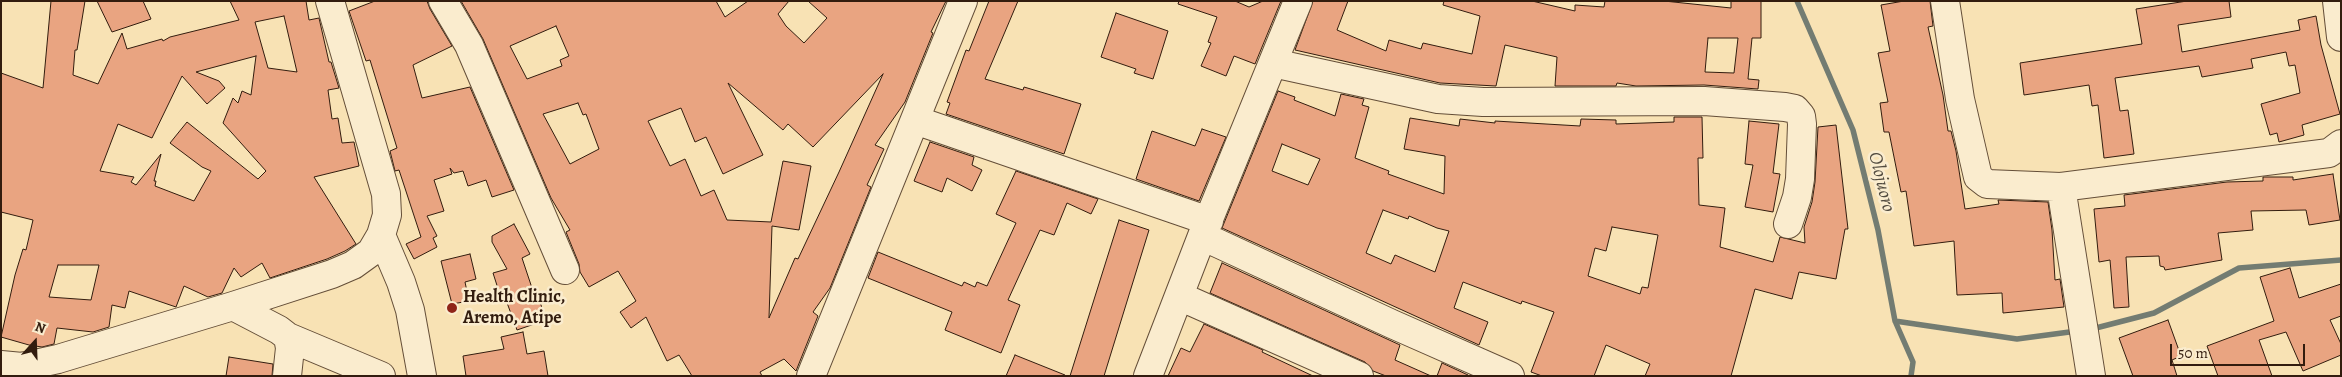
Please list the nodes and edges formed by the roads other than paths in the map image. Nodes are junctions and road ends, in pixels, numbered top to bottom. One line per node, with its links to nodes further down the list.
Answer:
1 (330, 1): 14 (street)
2 (443, 1): 15 (street)
3 (964, 1): 9 (street)
4 (1298, 1): 8 (street)
5 (1946, 1): 11 (street)
6 (2337, 1): 7 (street)
7 (2341, 38)
8 (1273, 62): 12 (street); 13 (street)
9 (915, 120): 13 (street); 23 (street)
10 (2341, 144): 11 (street)
11 (2061, 188): 27 (street)
12 (1788, 224)
13 (1205, 228): 16 (street); 26 (street)
14 (381, 235): 17 (street); 22 (street)
15 (565, 270)
16 (1179, 296): 24 (street); 25 (street)
17 (233, 306): 18 (street); 19 (street)
18 (288, 337): 20 (street); 21 (street)
19 (1, 365)
20 (287, 376)
21 (381, 376)
22 (422, 376)
23 (811, 376)
24 (1148, 376)
25 (1359, 376)
26 (1510, 376)
27 (2091, 376)

